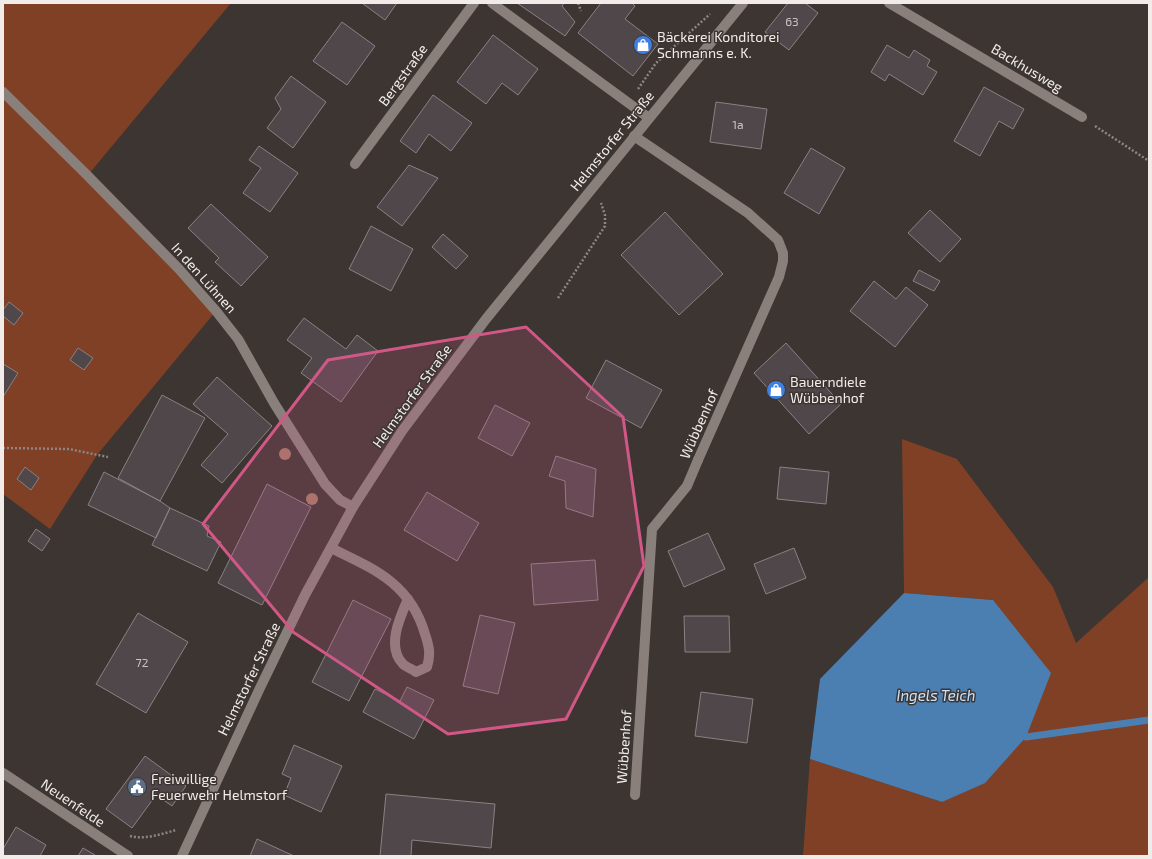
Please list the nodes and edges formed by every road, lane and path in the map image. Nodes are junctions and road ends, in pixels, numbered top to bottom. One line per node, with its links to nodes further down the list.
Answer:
1 (474, 3): 14 (street, Bergstraße)
2 (492, 3): 9 (street)
3 (578, 3): 6 (path)
4 (743, 3): 11 (street, Helmstorfer Straße)
5 (889, 3): 10 (street, Backhusweg)
6 (581, 11)
7 (714, 11): 9 (path)
8 (3, 92): 21 (street, In den Lühnen)
9 (628, 103): 11 (street)
10 (1082, 117): 13 (path)
11 (648, 118): 12 (street, Helmstorfer Straße)
12 (634, 136): 21 (street, Helmstorfer Straße); 25 (street, Wübbenhof)
13 (1149, 161)
14 (355, 164)
15 (605, 197): 16 (path)
16 (600, 203): 17 (path); 18 (path)
17 (596, 209)
18 (558, 298)
19 (3, 448): 20 (path)
20 (108, 457)
21 (353, 507): 22 (street, Helmstorfer Straße)
22 (331, 548): 23 (street); 29 (street, Helmstorfer Straße)
23 (408, 598): 23 (street)
24 (3, 773): 28 (street, Neuenfelde)
25 (635, 795)
26 (180, 828): 27 (path)
27 (123, 834)
28 (128, 856)
29 (182, 856)

